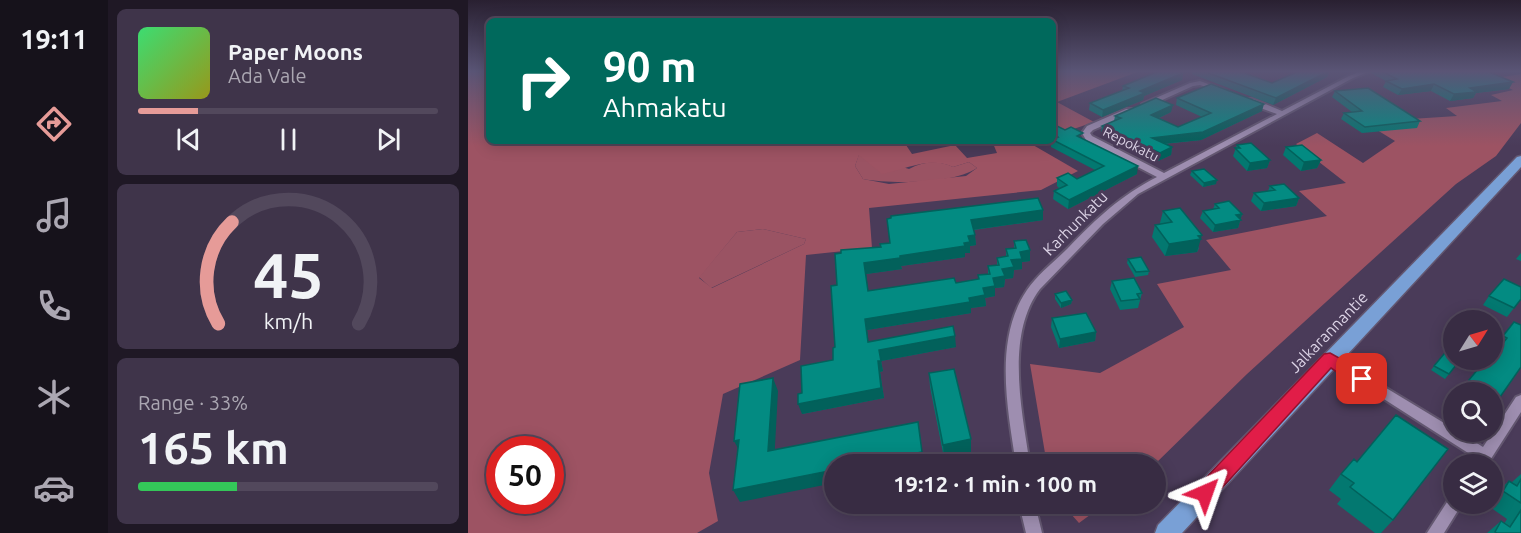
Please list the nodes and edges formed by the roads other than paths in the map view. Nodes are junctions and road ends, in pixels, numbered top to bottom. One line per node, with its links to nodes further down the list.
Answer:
1 (1164, 96): 6 (street, Repokatu)
2 (1315, 96): 4 (street, Karhunkatu)
3 (1241, 97): 4 (street)
4 (1282, 113): 6 (street, Karhunkatu)
5 (1521, 160): 7 (main road, Jalkarannantie)
6 (1163, 176): 9 (street, Karhunkatu)
7 (1330, 359): 10 (street); 15 (main road, Jalkarannantie)
8 (1521, 401): 11 (street)
9 (1022, 454)
10 (1473, 454)
11 (1486, 454)
12 (1029, 514): 14 (street)
13 (1447, 514): 16 (street)
14 (1034, 533)
15 (1166, 533)
16 (1435, 533)

